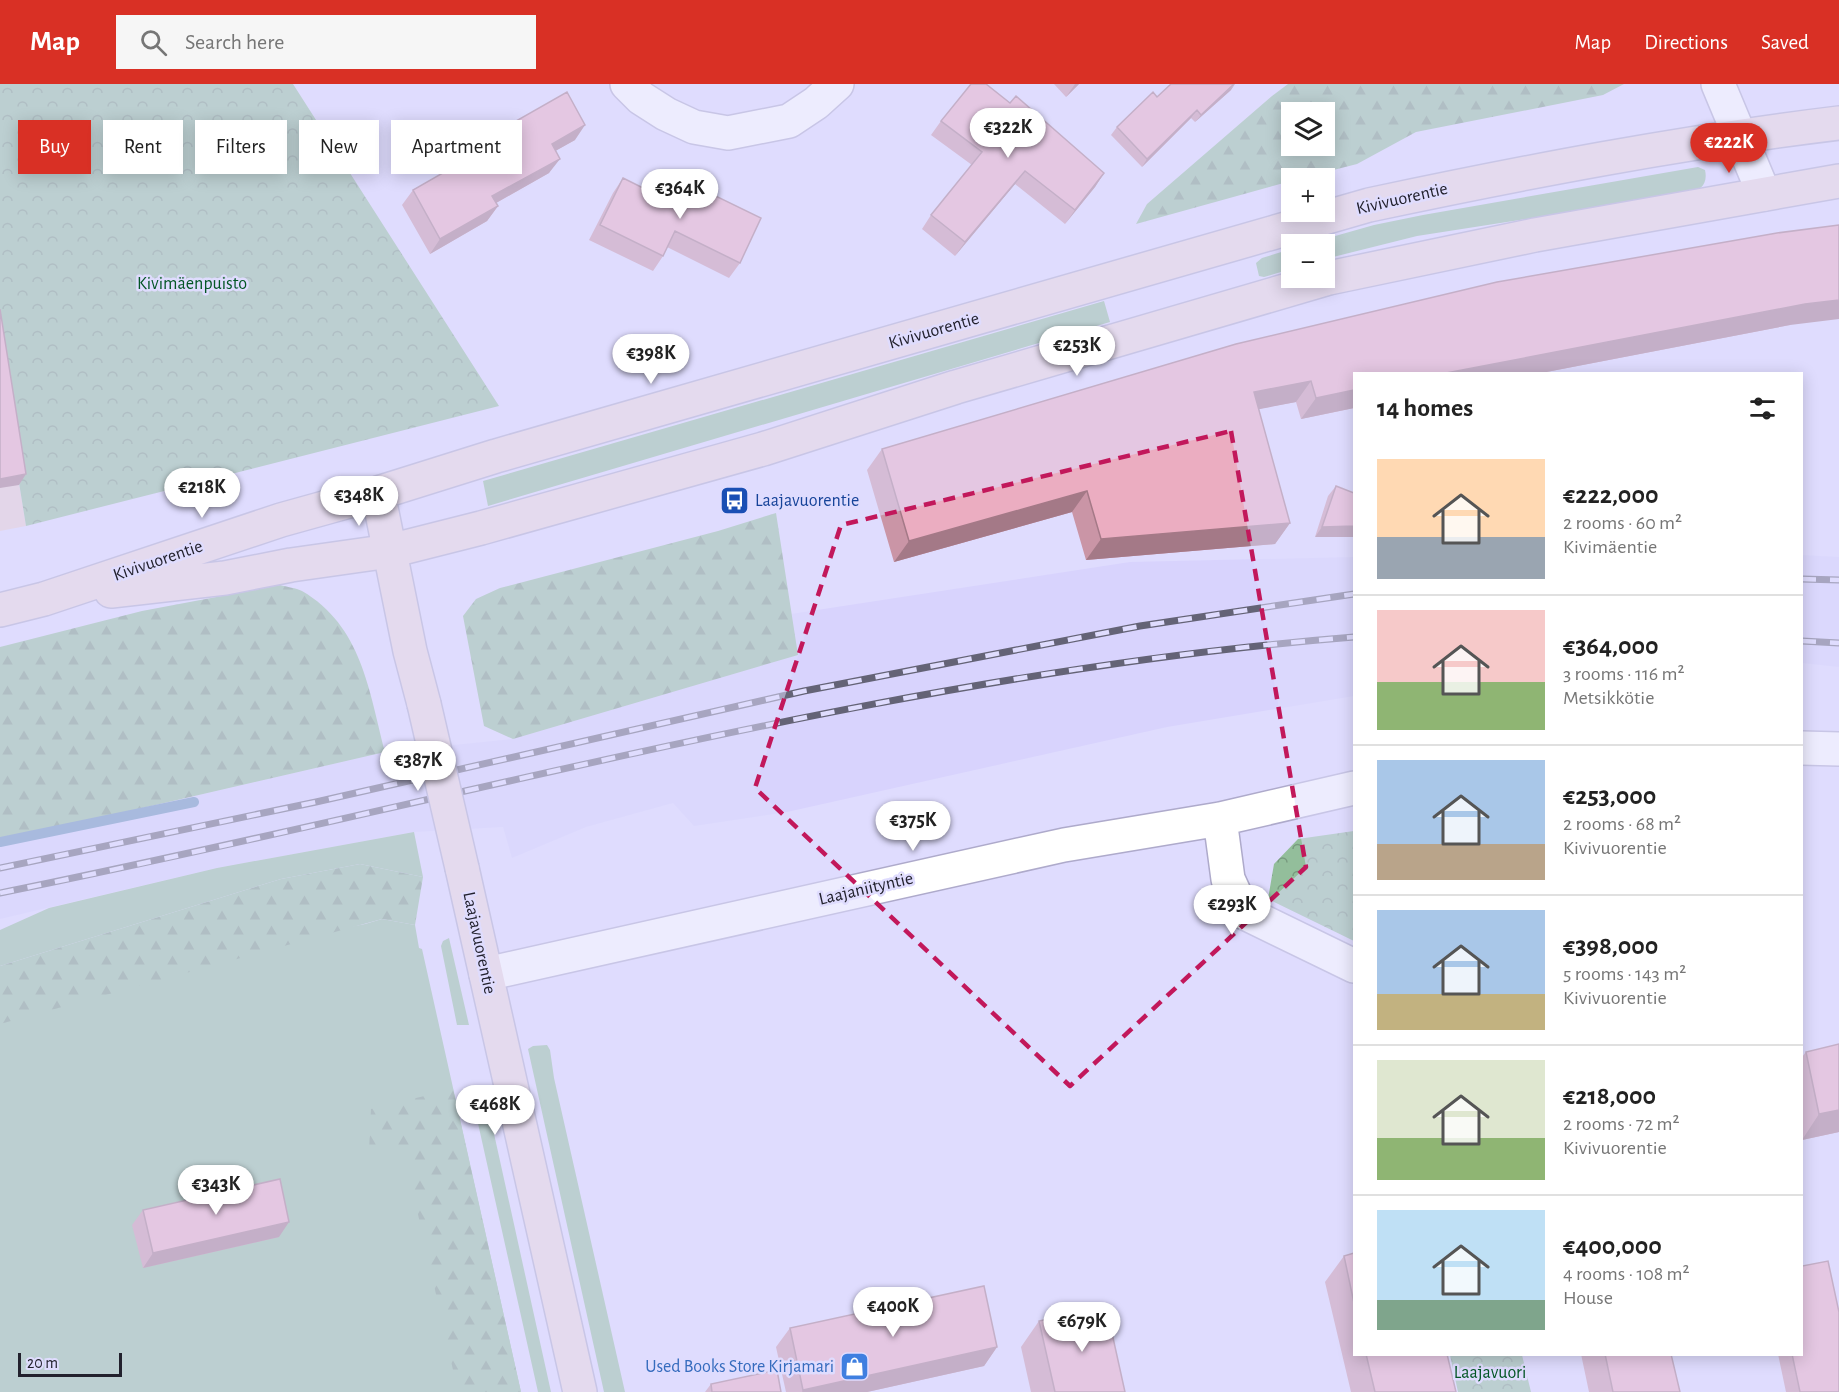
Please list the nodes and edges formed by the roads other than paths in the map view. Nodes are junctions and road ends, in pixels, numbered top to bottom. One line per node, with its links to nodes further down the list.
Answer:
1 (627, 84): 2 (street)
2 (837, 84)
3 (1718, 84): 5 (street)
4 (1839, 123): 5 (street, Kivivuorentie)
5 (1741, 136): 7 (street); 8 (street, Kivivuorentie)
6 (1839, 181): 7 (street, Kivivuorentie)
7 (1764, 194): 9 (street, Kivivuorentie)
8 (378, 493): 9 (street, Laajavuorentie); 10 (street, Kivivuorentie)
9 (390, 551): 10 (street, Kivivuorentie); 17 (street, Laajavuorentie, bridge)
10 (44, 599): 11 (street, Kivivuorentie)
11 (0, 610)
12 (1803, 748): 13 (street)
13 (1839, 749)
14 (1353, 788): 15 (street, Laajaniityntie)
15 (1220, 819): 16 (street); 17 (street, Laajaniityntie)
16 (1353, 966)
17 (486, 974): 18 (street, Laajavuorentie)
18 (580, 1392)

